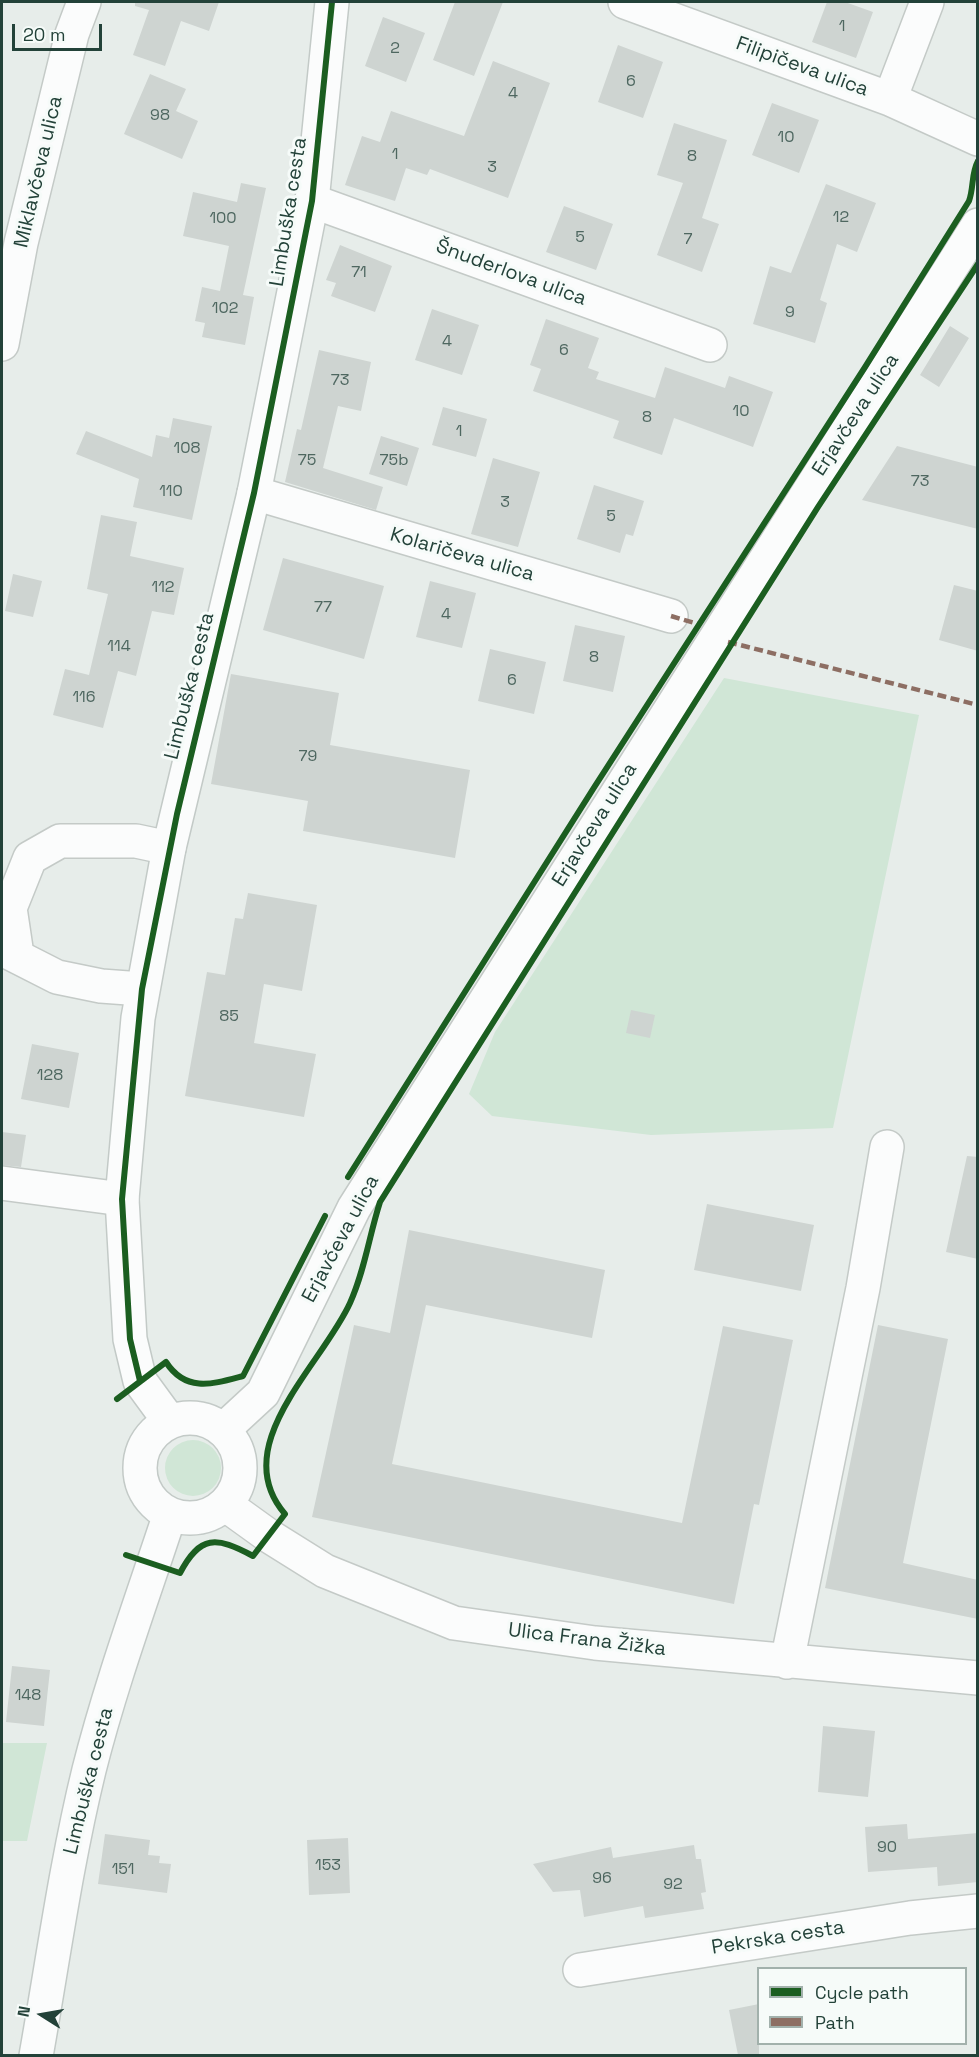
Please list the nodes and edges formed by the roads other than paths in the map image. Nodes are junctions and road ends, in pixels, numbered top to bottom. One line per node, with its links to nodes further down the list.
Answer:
1 (84, 2): 9 (street, Miklavčeva ulica)
2 (332, 2): 7 (street, Limbuška cesta)
3 (624, 2): 5 (street, Filipičeva ulica)
4 (927, 2): 5 (street)
5 (890, 99): 6 (street, Filipičeva ulica)
6 (978, 139)
7 (312, 201): 10 (street, Šnuderlova ulica); 11 (street, Limbuška cesta)
8 (978, 225): 20 (street, Erjavčeva ulica)
9 (2, 344)
10 (710, 345)
11 (254, 493): 12 (street, Kolaričeva ulica); 13 (street, Limbuška cesta)
12 (671, 616)
13 (169, 848): 14 (street); 15 (street, Limbuška cesta)
14 (9, 952): 15 (street)
15 (142, 989): 18 (street, Limbuška cesta)
16 (887, 1147): 23 (street)
17 (2, 1183): 18 (street)
18 (122, 1199): 19 (street, Limbuška cesta)
19 (170, 1422): 20 (street); 22 (street)
20 (223, 1430): 21 (street)
21 (226, 1505): 22 (street); 23 (street, Ulica Frana Žižka)
22 (171, 1514): 27 (street, Limbuška cesta)
23 (787, 1662): 24 (street, Ulica Frana Žižka)
24 (978, 1678)
25 (978, 1911): 26 (street, Pekrska cesta)
26 (580, 1970)
27 (36, 2055)

